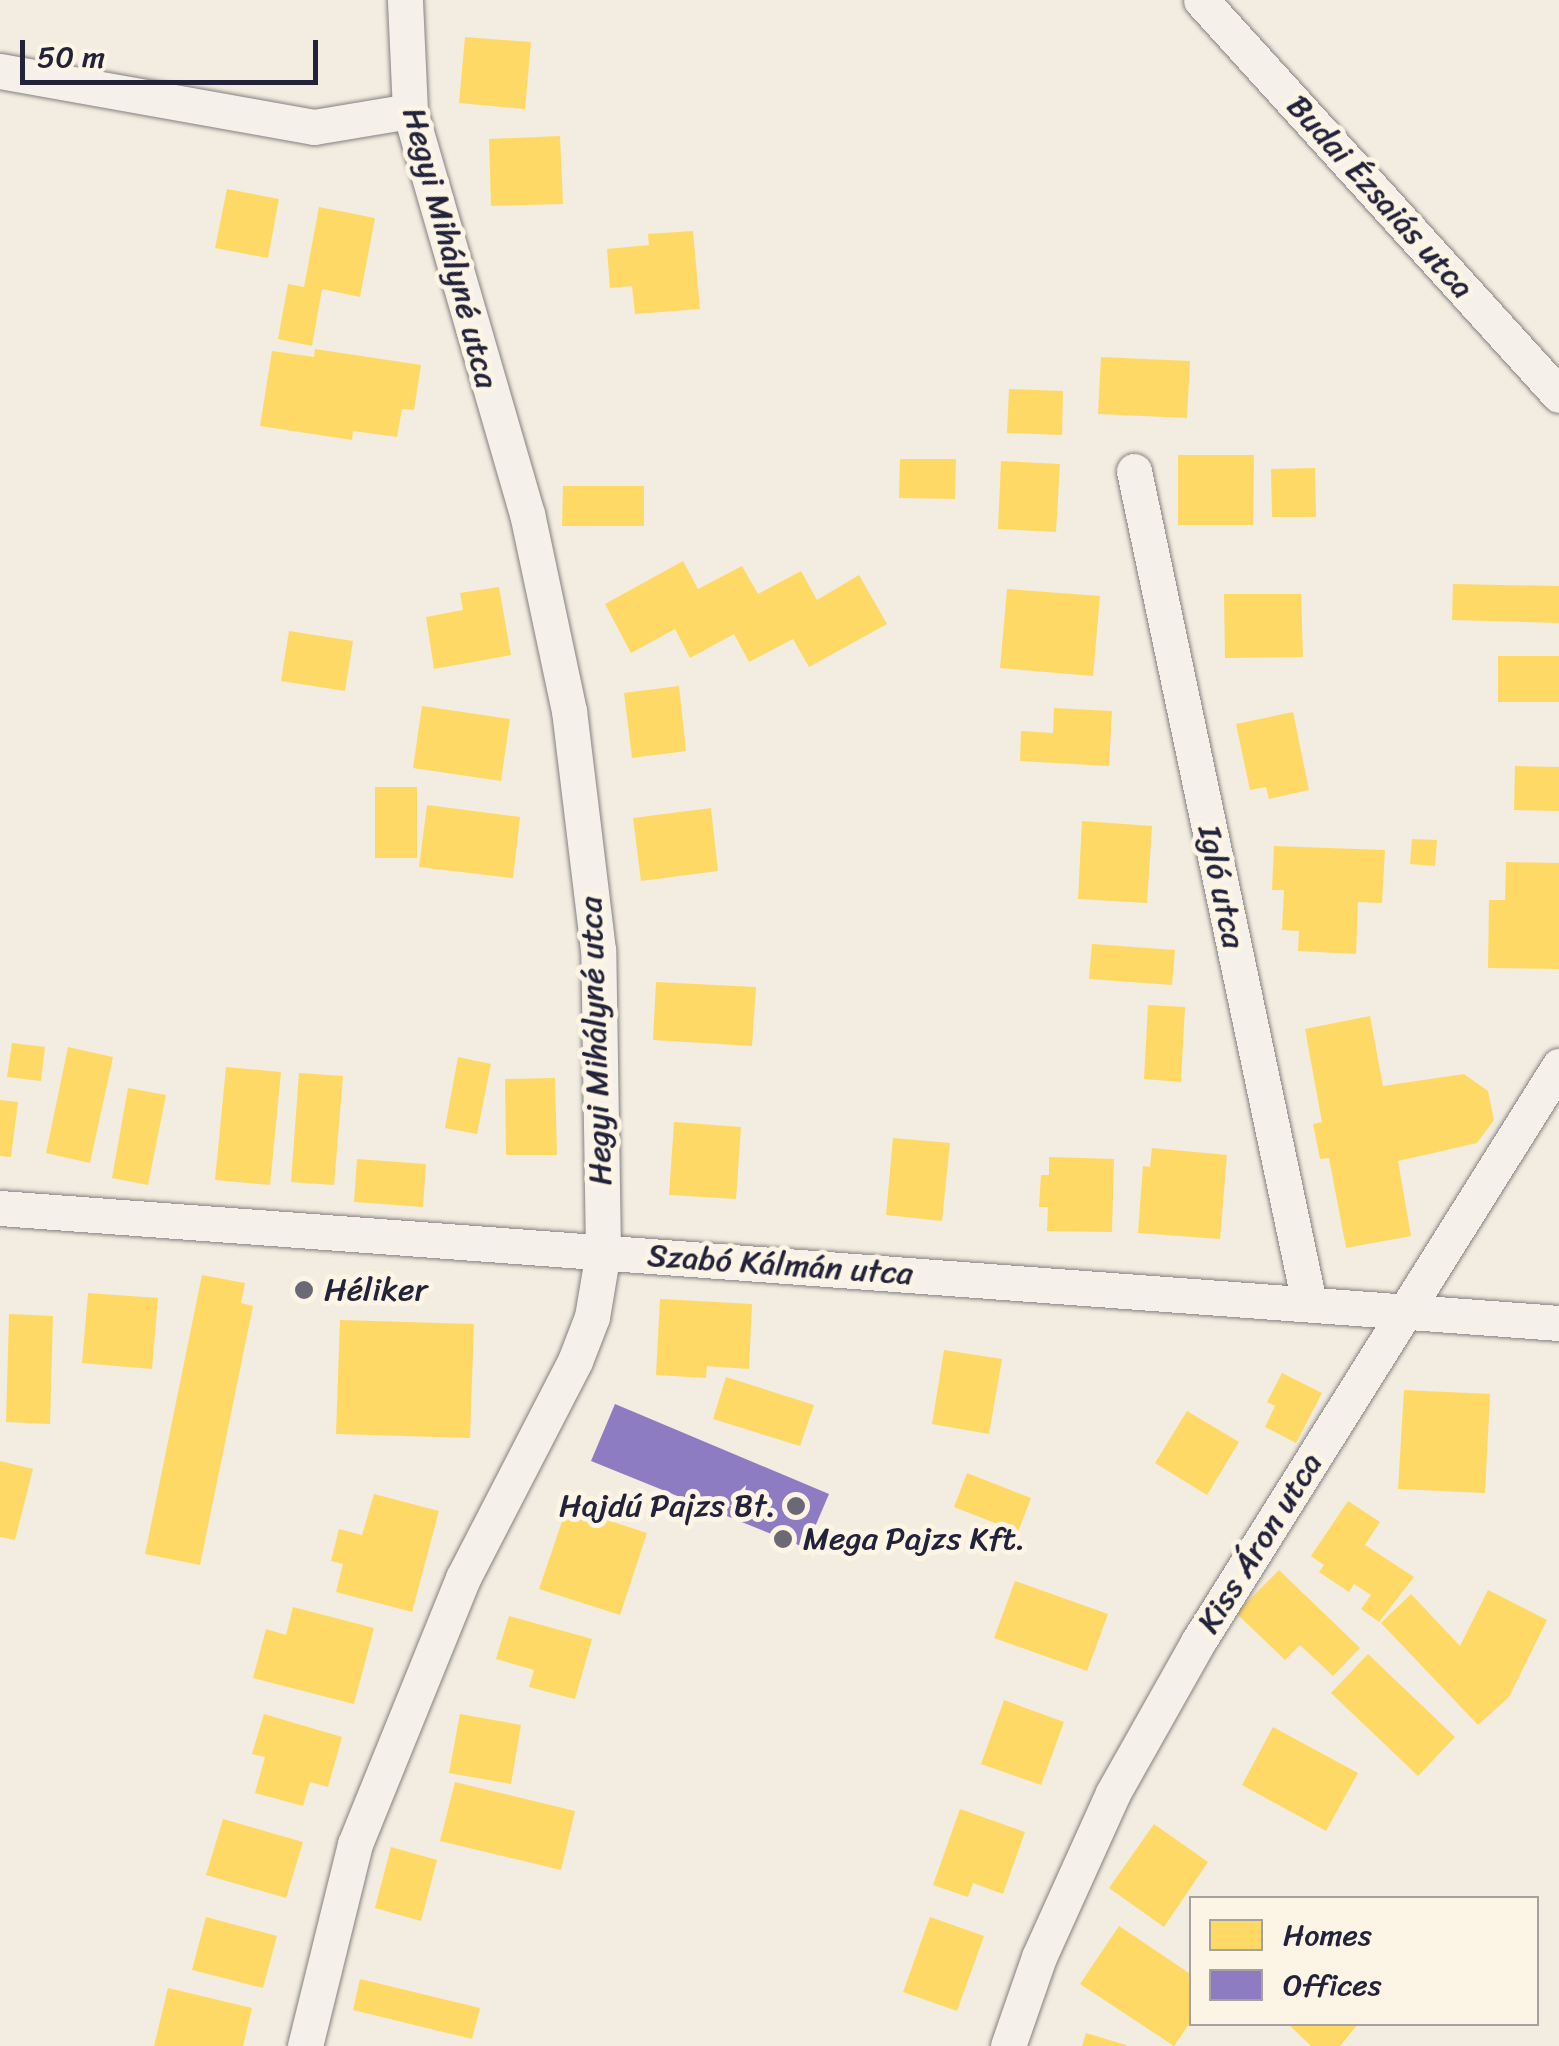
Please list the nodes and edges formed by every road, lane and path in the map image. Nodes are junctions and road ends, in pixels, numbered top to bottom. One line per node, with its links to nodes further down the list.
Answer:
1 (405, 0): 4 (street, Hegyi Mihályné utca)
2 (1201, 0): 5 (street, Budai Ézsaiás utca)
3 (0, 71): 4 (street)
4 (410, 112): 9 (street, Hegyi Mihályné utca)
5 (1559, 395)
6 (1134, 471): 10 (street, Igló utca)
7 (1559, 1066): 11 (street, Kiss Áron utca)
8 (0, 1208): 9 (street, Szabó Kálmán utca)
9 (603, 1252): 10 (street, Szabó Kálmán utca); 13 (street, Hegyi Mihályné utca)
10 (1309, 1304): 11 (street, Szabó Kálmán utca)
11 (1404, 1311): 12 (street, Szabó Kálmán utca); 14 (street, Kiss Áron utca)
12 (1559, 1324)
13 (304, 2046)
14 (1008, 2046)

